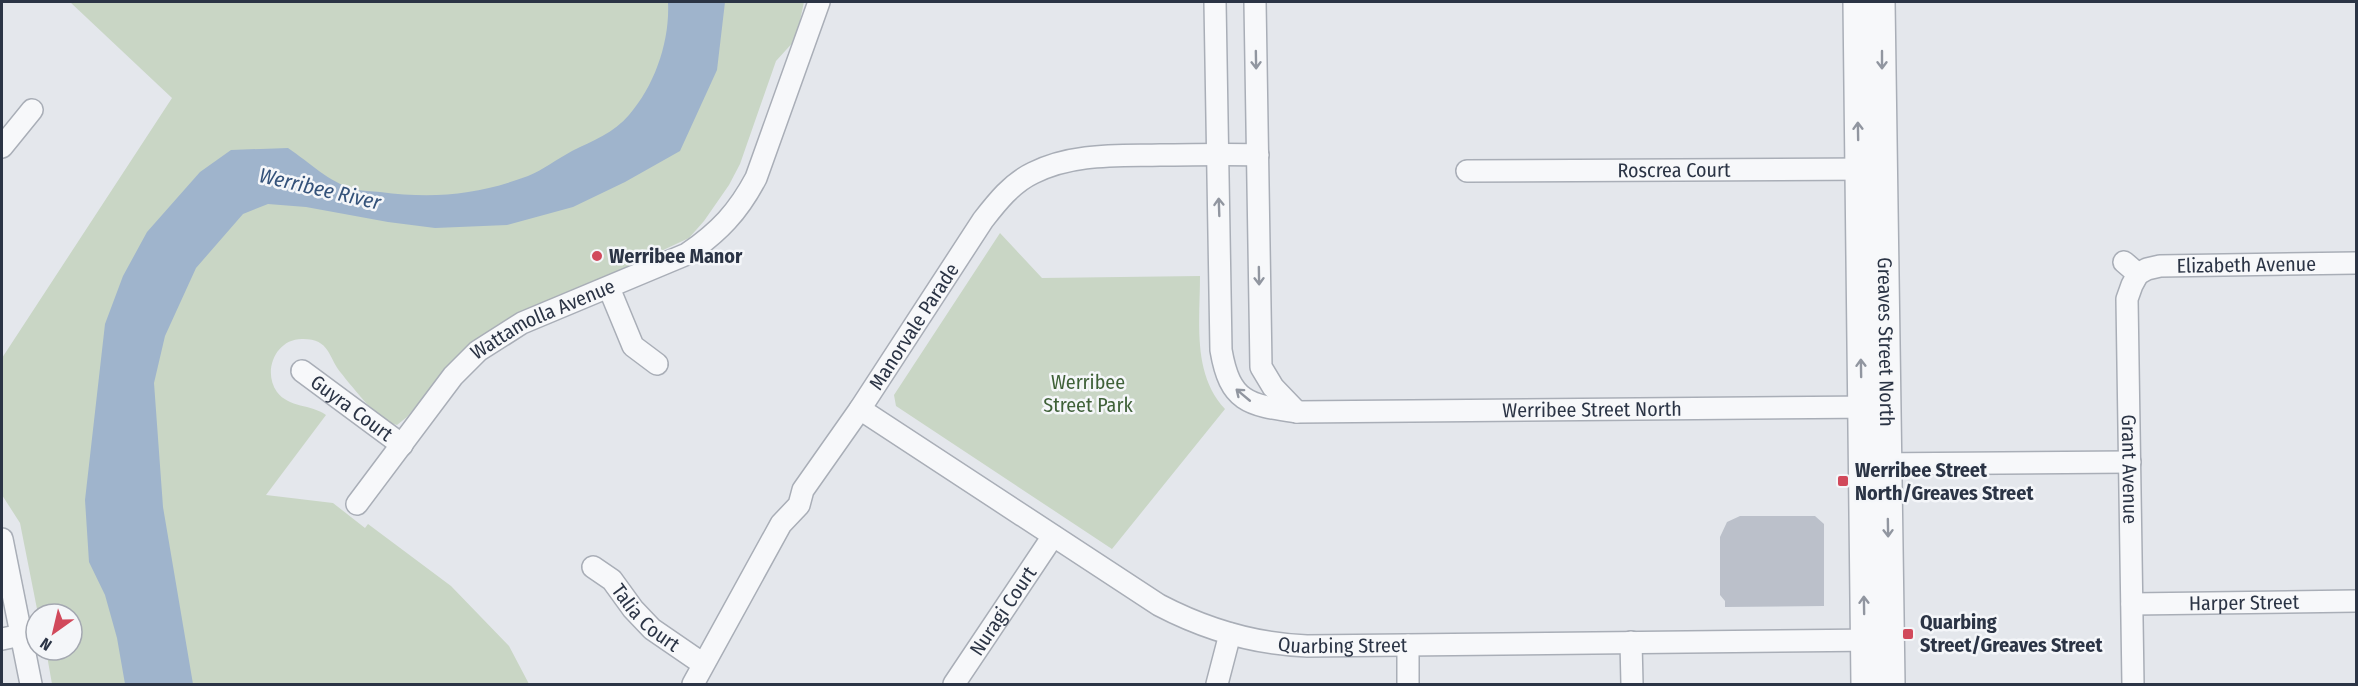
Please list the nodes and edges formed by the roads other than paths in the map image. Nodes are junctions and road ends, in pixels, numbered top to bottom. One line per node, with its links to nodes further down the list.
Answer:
1 (819, 2): 14 (street, Wattamolla Avenue)
2 (1215, 2): 8 (street, Werribee Street North)
3 (1255, 2): 9 (street, one-way to 9)
4 (1857, 2): 10 (street, Greaves Street North, one-way to 4)
5 (1881, 2): 10 (street, Greaves Street North, one-way to 10)
6 (32, 110): 7 (street)
7 (2, 147)
8 (1217, 154): 9 (street, Manorvale Parade); 18 (street, Manorvale Parade); 19 (street, Werribee Street North, one-way to 8)
9 (1258, 155): 19 (street, one-way to 19)
10 (1870, 169): 11 (street, Roscrea Court); 17 (street, Greaves Street North)
11 (1467, 171)
12 (2356, 263): 13 (street, Elizabeth Avenue)
13 (2131, 268): 21 (street, Grant Avenue)
14 (609, 288): 15 (street); 20 (street, Wattamolla Avenue)
15 (657, 364)
16 (302, 371): 20 (street, Guyra Court)
17 (1874, 407): 19 (street, Werribee Street North); 22 (street, Greaves Street North)
18 (860, 409): 24 (street, Quarbing Street); 34 (street, Manorvale Parade)
19 (1297, 412)
20 (402, 445): 23 (street, Wattamolla Avenue)
21 (2130, 462): 22 (street); 28 (street, Grant Avenue)
22 (1875, 464): 31 (street, Greaves Street North)
23 (357, 504)
24 (1053, 536): 29 (street, Quarbing Street); 37 (street, Nuragi Court)
25 (2, 540): 30 (street)
26 (593, 567): 34 (street, Talia Court)
27 (2356, 601): 28 (street, Harper Street)
28 (2132, 604): 43 (street, Grant Avenue)
29 (1230, 634): 33 (street, Quarbing Street); 38 (street)
30 (11, 637): 35 (street)
31 (1877, 640): 32 (street, Quarbing Street); 41 (street, Greaves Street North); 42 (street, Greaves Street North)
32 (1631, 642): 33 (street, Quarbing Street); 40 (street)
33 (1408, 645): 39 (street)
34 (703, 664): 36 (street, Manorvale Parade)
35 (31, 684)
36 (693, 684)
37 (954, 684)
38 (1217, 684)
39 (1408, 684)
40 (1632, 684)
41 (1865, 684)
42 (1891, 684)
43 (2133, 684)

